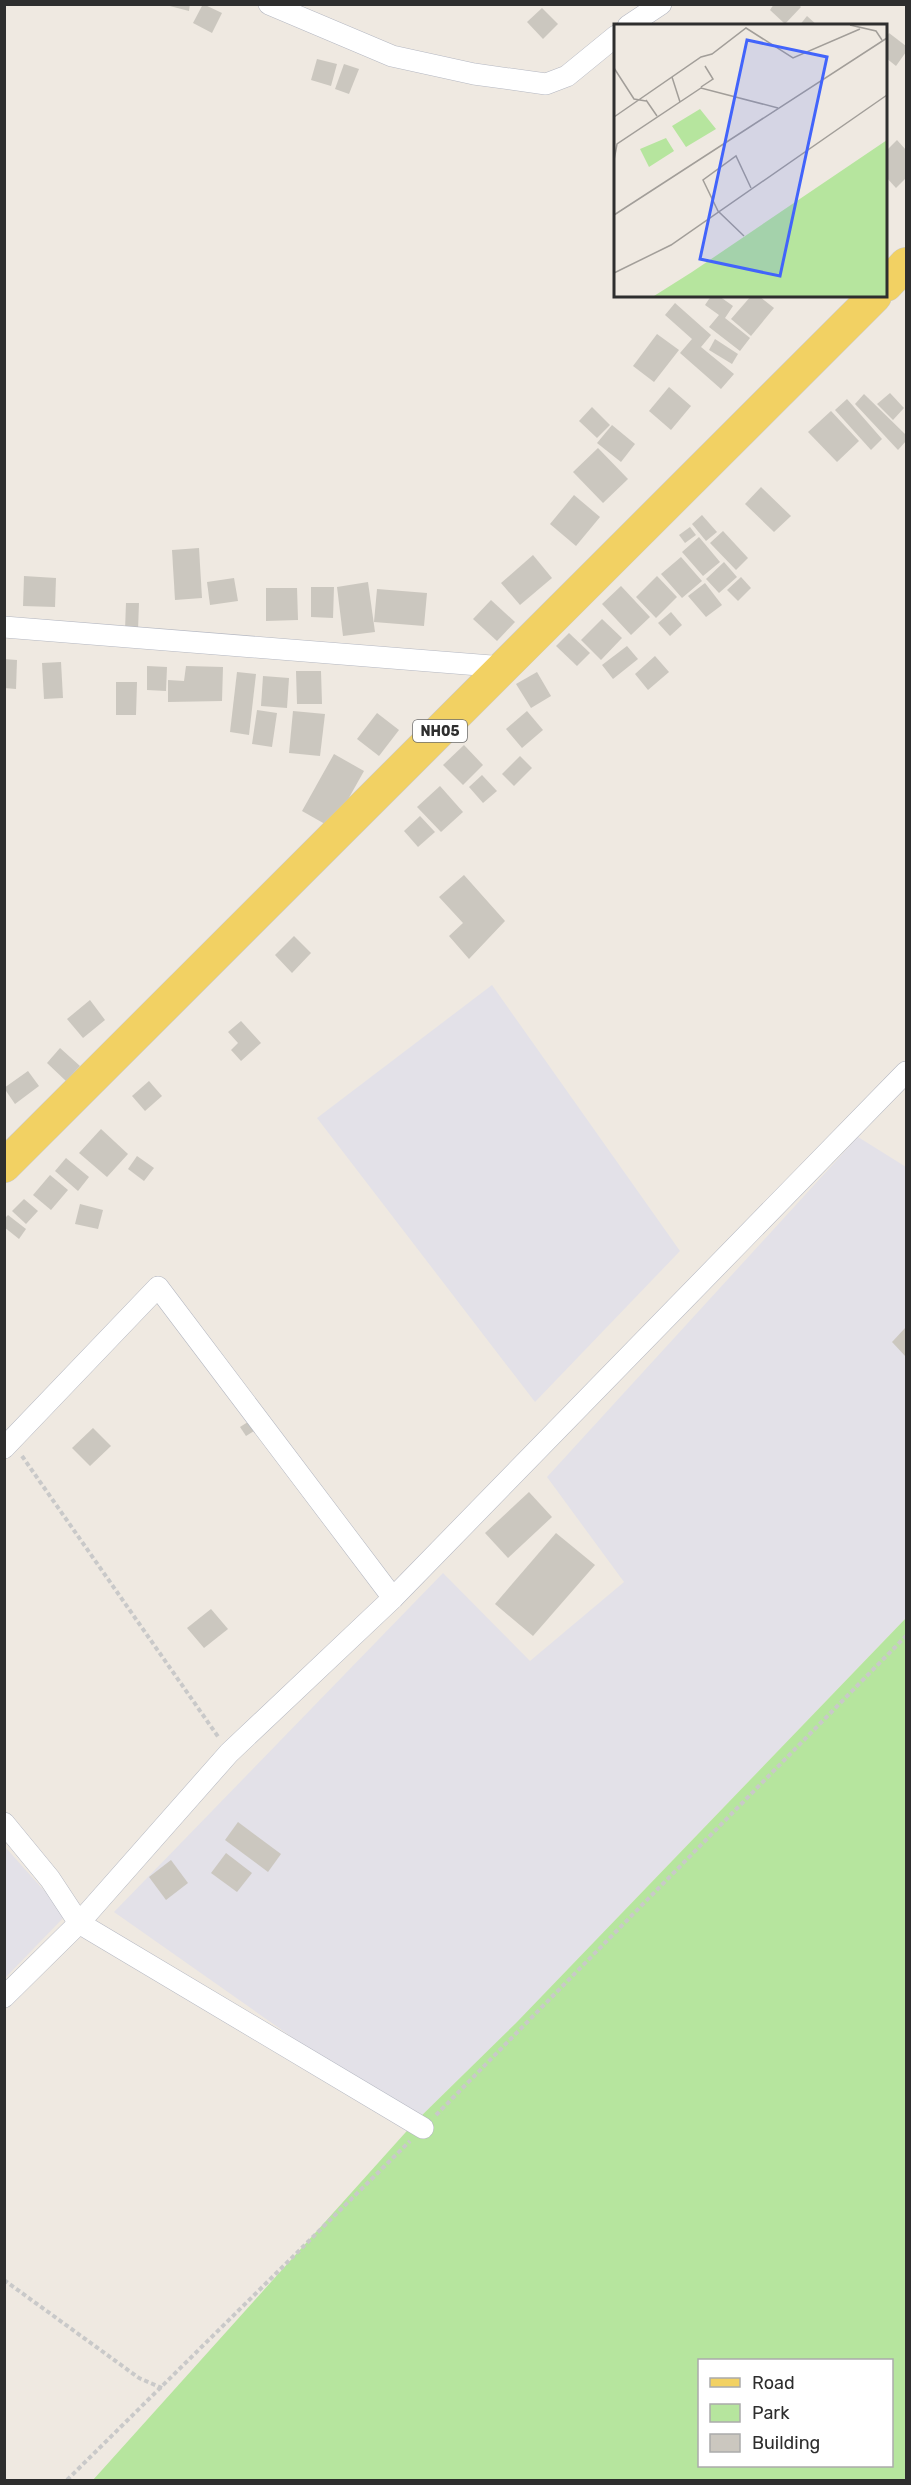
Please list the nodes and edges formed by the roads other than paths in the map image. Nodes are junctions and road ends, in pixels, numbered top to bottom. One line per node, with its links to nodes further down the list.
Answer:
1 (269, 4): 4 (street)
2 (661, 4): 3 (street)
3 (630, 24)
4 (614, 37)
5 (906, 264): 6 (main road)
6 (887, 283)
7 (874, 297): 9 (main road, NH05)
8 (4, 627): 9 (street)
9 (504, 667): 11 (main road, NH05)
10 (906, 1072): 13 (street)
11 (4, 1166)
12 (8, 1444): 13 (street)
13 (393, 1598): 15 (street)
14 (4, 1823): 15 (street)
15 (79, 1923): 16 (street); 17 (street)
16 (4, 1997)
17 (423, 2128)

